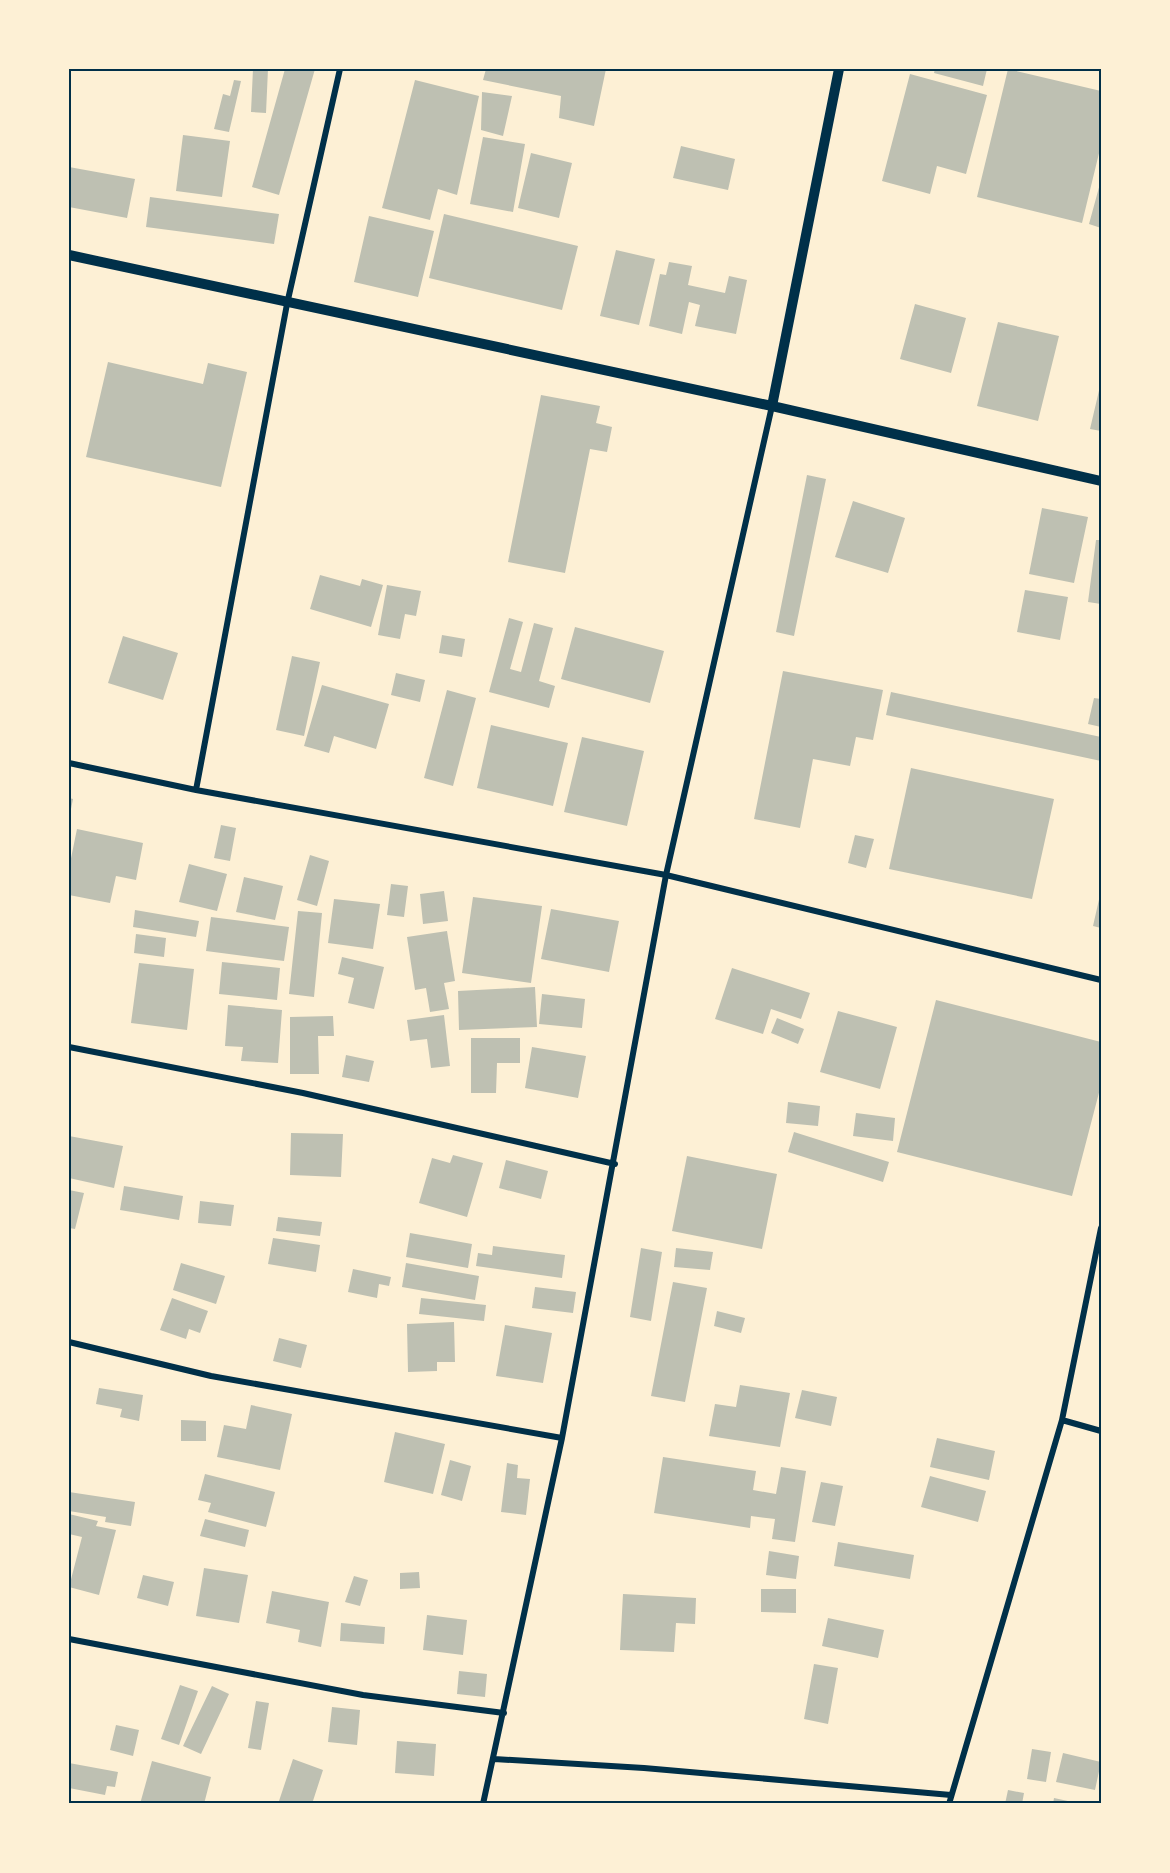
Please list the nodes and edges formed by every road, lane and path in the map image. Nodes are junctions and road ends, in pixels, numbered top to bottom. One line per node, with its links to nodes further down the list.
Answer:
1 (340, 69): 4 (street)
2 (839, 69): 5 (street)
3 (69, 255): 4 (street)
4 (287, 304): 5 (street); 8 (street)
5 (772, 406): 6 (street); 9 (street)
6 (1101, 481)
7 (69, 763): 8 (street)
8 (196, 790): 9 (street)
9 (666, 875): 10 (street); 12 (street)
10 (1101, 980)
11 (69, 1047): 12 (street)
12 (615, 1164): 17 (street)
13 (1101, 1228): 15 (street)
14 (69, 1342): 17 (street)
15 (1062, 1420): 16 (street); 21 (street)
16 (1101, 1431)
17 (562, 1438): 19 (street)
18 (69, 1639): 19 (street)
19 (504, 1713): 20 (street)
20 (494, 1759): 21 (street); 22 (street)
21 (951, 1795): 23 (street)
22 (483, 1804)
23 (950, 1804)

